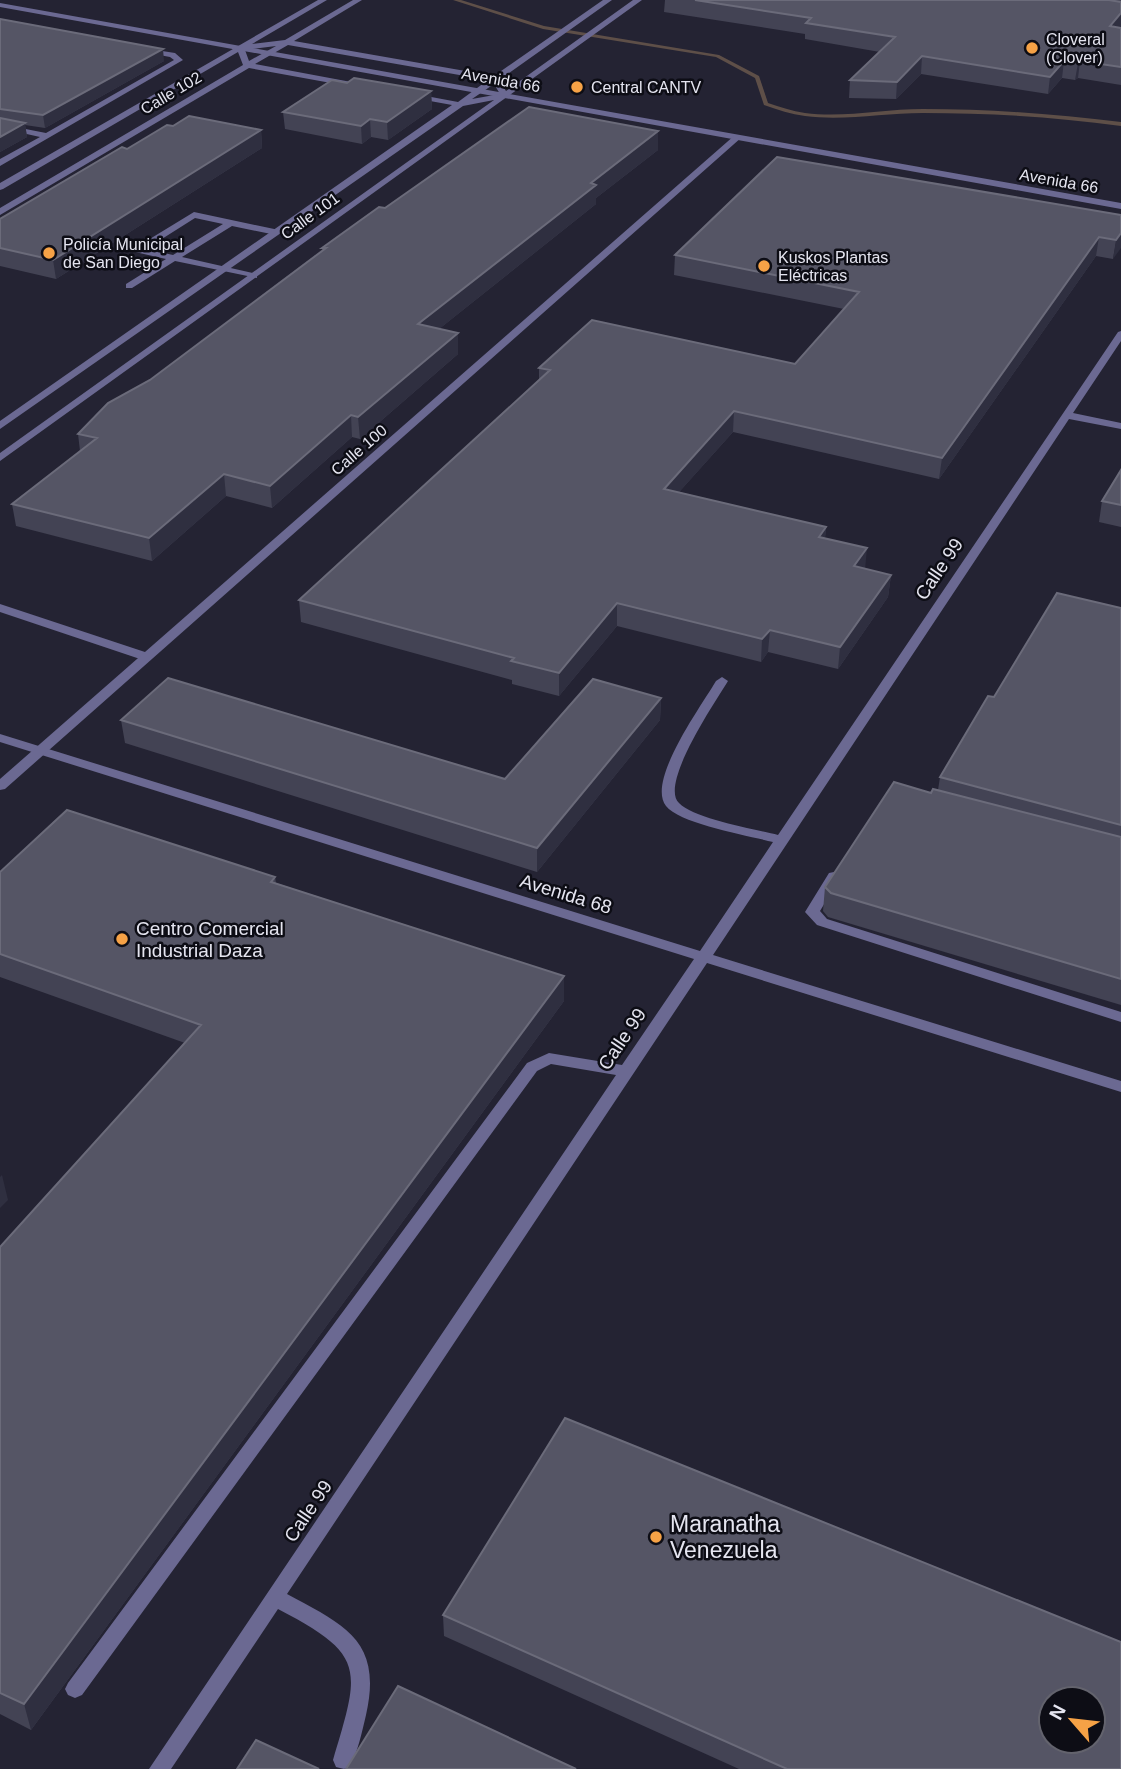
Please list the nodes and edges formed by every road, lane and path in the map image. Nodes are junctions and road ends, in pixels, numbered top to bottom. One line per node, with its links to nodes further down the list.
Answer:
1 (358, 0): 6 (street, Calle 102)
2 (608, 0): 11 (street, Calle 101)
3 (638, 0): 13 (street, Calle 101)
4 (322, 1): 8 (street, Calle 102)
5 (0, 5): 8 (street, Avenida 66)
6 (285, 42): 8 (street); 9 (street, Calle 102); 11 (street)
7 (132, 47): 16 (street)
8 (240, 48): 9 (street, Avenida 66); 10 (street); 19 (street, Calle 102)
9 (267, 53): 10 (street, Calle 102); 12 (street, Avenida 66)
10 (247, 65): 14 (street); 21 (street, Calle 102)
11 (495, 79): 12 (street, Calle 101); 13 (street)
12 (478, 90): 13 (street, Avenida 66); 14 (street, Calle 101)
13 (505, 95): 14 (street); 17 (street, Avenida 66); 26 (street, Calle 101)
14 (458, 104): 23 (street, Calle 101)
15 (0, 126): 16 (street)
16 (48, 136): 18 (street)
17 (738, 138): 20 (street, Avenida 66); 34 (street, Calle 100)
18 (0, 163)
19 (0, 187)
20 (1121, 206)
21 (0, 212)
22 (232, 222): 23 (street); 24 (street); 24 (street)
23 (276, 232): 25 (street, Calle 101)
24 (173, 259): 25 (street); 27 (street)
25 (223, 269): 26 (street); 30 (street, Calle 101)
26 (254, 276): 32 (street, Calle 101)
27 (129, 286)
28 (1121, 334): 29 (street, Calle 99)
29 (1066, 415): 31 (street); 39 (street, Calle 99)
30 (0, 426)
31 (1121, 426)
32 (0, 458)
33 (0, 608): 34 (street)
34 (147, 657): 37 (street, Calle 100)
35 (722, 681): 39 (street)
36 (0, 738): 37 (street, Avenida 68)
37 (40, 750): 38 (street, Calle 100); 41 (street, Avenida 68)
38 (0, 786)
39 (780, 840): 41 (street, Calle 99)
40 (839, 868): 42 (street)
41 (701, 956): 43 (street, Calle 99); 44 (street, Avenida 68)
42 (1121, 1017)
43 (624, 1071): 45 (street, Calle 99); 46 (street)
44 (1121, 1087)
45 (274, 1597): 47 (street); 48 (street, Calle 99)
46 (75, 1689)
47 (343, 1760)
48 (159, 1769)

